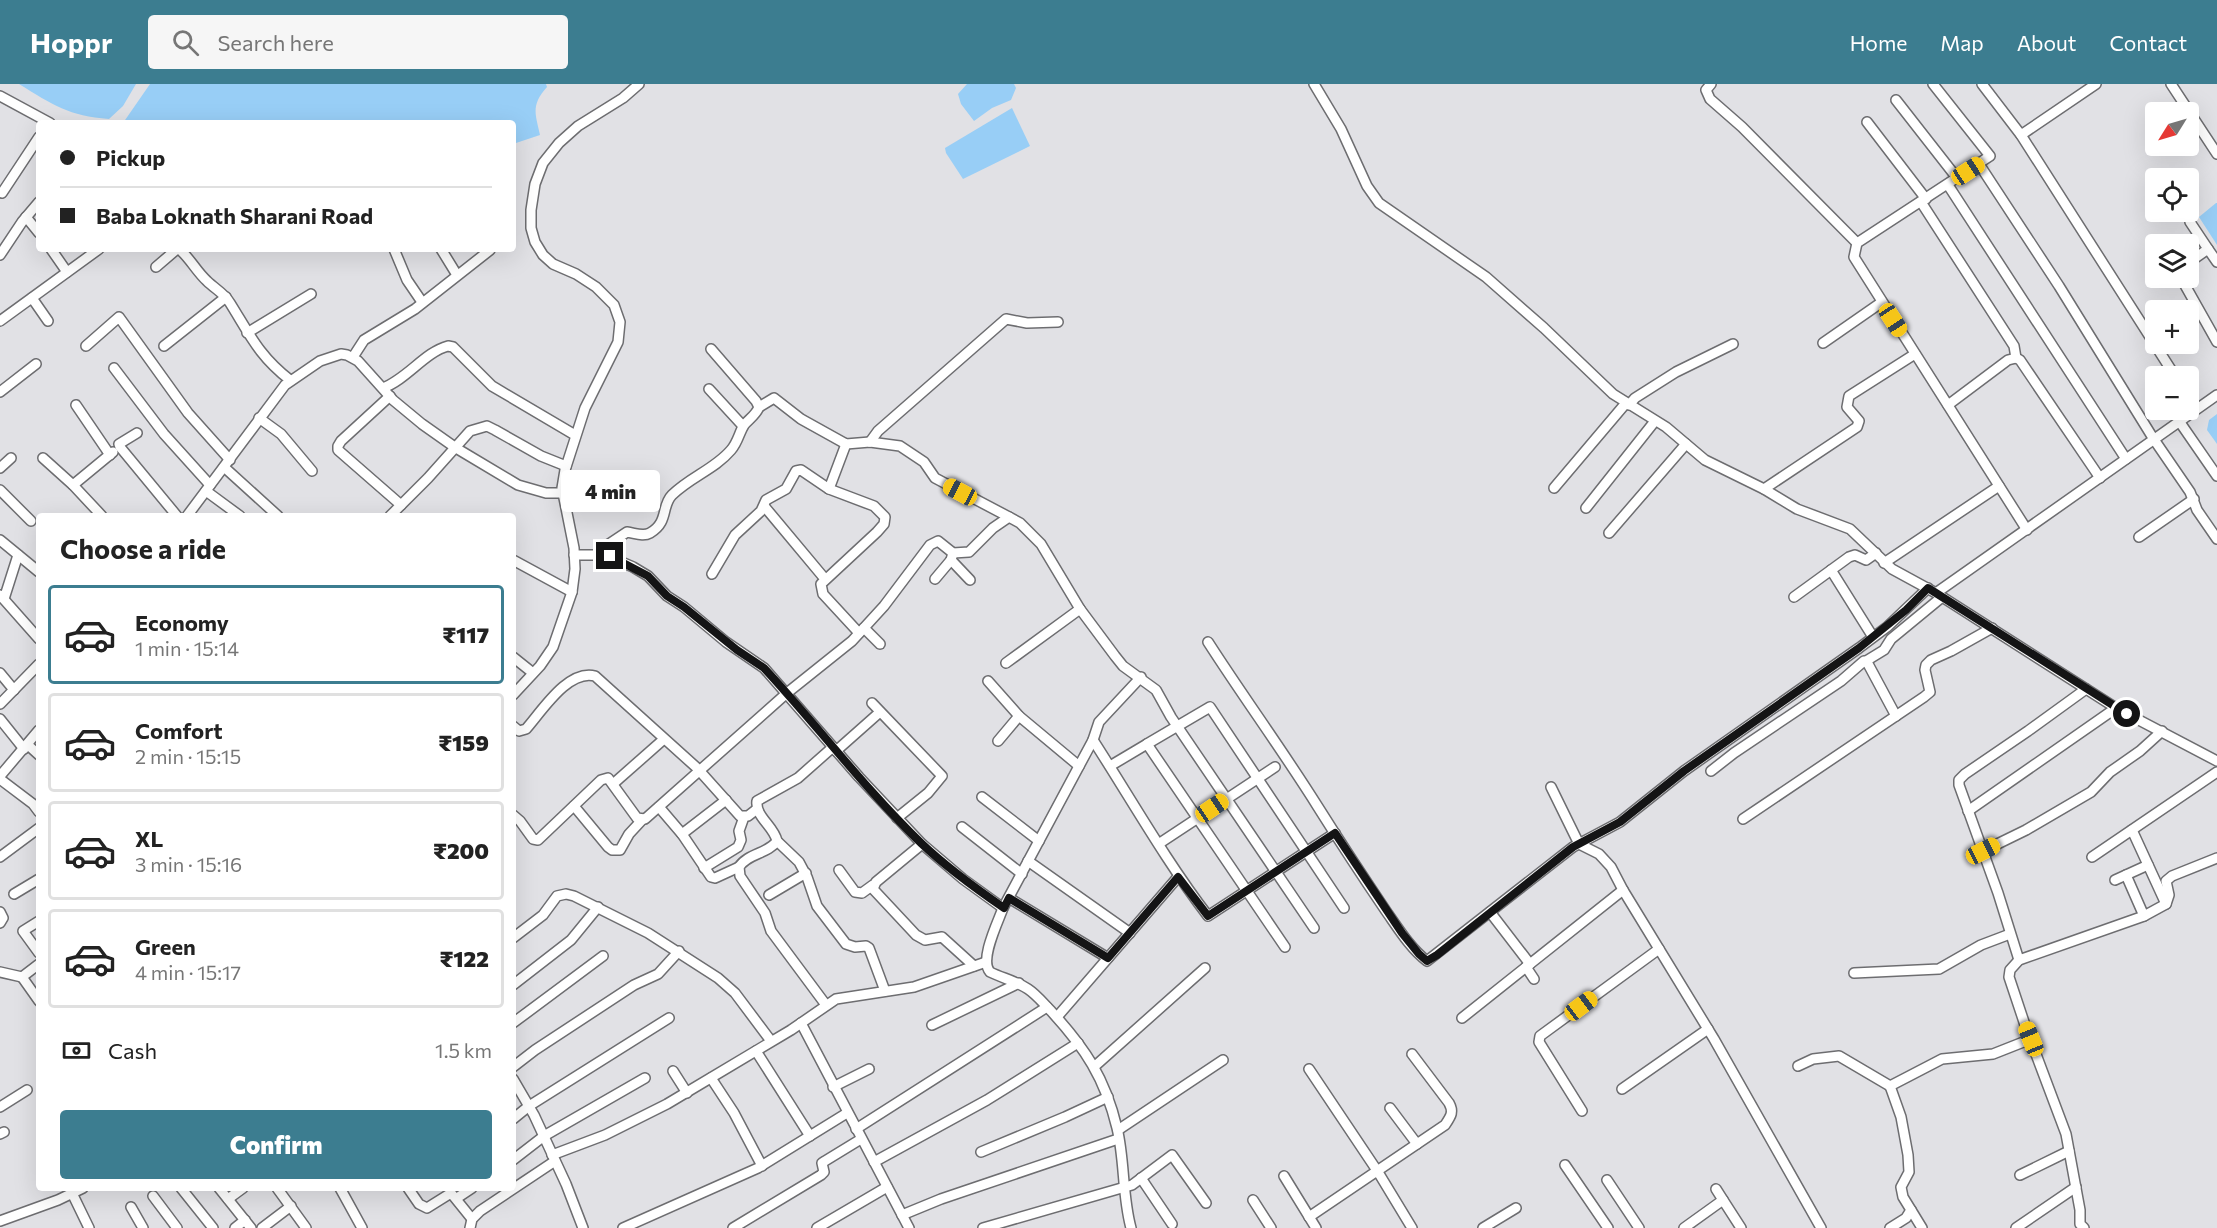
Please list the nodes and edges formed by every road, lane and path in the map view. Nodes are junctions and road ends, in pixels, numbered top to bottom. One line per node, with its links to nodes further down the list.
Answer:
1 (639, 84): 79 (street)
2 (1314, 84): 69 (street)
3 (1711, 84): 24 (street)
4 (1934, 84): 15 (street)
5 (1982, 84): 12 (street)
6 (2096, 84): 12 (street)
7 (2171, 84): 14 (street)
8 (0, 96): 10 (street)
9 (1896, 100): 16 (street)
10 (44, 120)
11 (1868, 122): 19 (street)
12 (2021, 135): 61 (street)
13 (36, 142): 18 (street)
14 (2217, 154)
15 (1979, 164): 16 (street); 80 (street)
16 (1957, 178): 17 (street)
17 (1948, 185): 19 (street); 89 (street)
18 (2, 193)
19 (1924, 200): 24 (street); 59 (street)
20 (36, 205): 21 (street)
21 (26, 217): 23 (street); 33 (street)
22 (2190, 222): 25 (street)
23 (36, 229)
24 (1857, 243): 44 (street)
25 (2208, 249): 34 (street); 35 (street)
26 (53, 252): 37 (street)
27 (95, 252): 37 (street)
28 (174, 252): 36 (street)
29 (182, 252): 41 (street)
30 (395, 252): 43 (street)
31 (443, 252): 38 (street)
32 (487, 252): 38 (street)
33 (0, 255)
34 (2199, 255)
35 (2217, 262)
36 (156, 267)
37 (67, 272): 42 (street)
38 (457, 275): 43 (street)
39 (2187, 288): 49 (street)
40 (312, 294): 50 (street)
41 (226, 297): 50 (street); 55 (street)
42 (32, 298): 46 (street); 47 (street)
43 (422, 302): 58 (street)
44 (1882, 302): 52 (street); 57 (street)
45 (2217, 320): 49 (street)
46 (0, 321)
47 (48, 321)
48 (1058, 322): 81 (street)
49 (2208, 326): 51 (street)
50 (247, 333): 63 (street)
51 (2217, 342)
52 (1822, 343)
53 (1733, 344): 69 (street)
54 (86, 346): 90 (street)
55 (164, 346)
56 (711, 349): 72 (street)
57 (1915, 354): 71 (street); 101 (street)
58 (352, 357): 63 (street); 64 (street)
59 (2016, 358): 71 (street); 95 (street)
60 (36, 364): 66 (street)
61 (2169, 366)
62 (114, 368): 98 (street)
63 (290, 380): 74 (street)
64 (383, 388): 68 (street); 79 (street)
65 (709, 389): 77 (street)
66 (0, 392)
67 (2217, 395): 73 (street)
68 (390, 396): 85 (street); 105 (street)
69 (1630, 402): 75 (street); 99 (street)
70 (76, 405): 86 (street)
71 (1948, 405): 97 (street)
72 (759, 407): 77 (street); 82 (street)
73 (2199, 407)
74 (259, 418): 90 (street); 93 (street)
75 (1655, 421): 83 (street); 107 (street)
76 (2179, 421): 80 (street); 94 (street)
77 (743, 426): 124 (street)
78 (136, 433): 84 (street)
79 (575, 435): 91 (street)
80 (2153, 438): 89 (street); 104 (street)
81 (870, 442): 82 (street); 114 (street)
82 (846, 444): 100 (street)
83 (1686, 444): 101 (street); 117 (street)
84 (120, 447): 86 (street); 109 (street)
85 (456, 448): 91 (street); 103 (street); 105 (street)
86 (110, 455): 96 (street)
87 (11, 458): 92 (street)
88 (43, 458): 96 (street)
89 (2126, 459): 95 (street)
90 (227, 464): 98 (street); 112 (street)
91 (566, 466): 103 (street)
92 (0, 468)
93 (312, 471)
94 (2217, 476)
95 (2100, 478): 116 (street)
96 (73, 485): 108 (street)
97 (2000, 486): 116 (street); 127 (street)
98 (208, 488): 110 (street); 111 (street)
99 (1554, 488)
100 (829, 489): 106 (street); 131 (street)
101 (1764, 489): 121 (street)
102 (0, 490): 115 (street)
103 (563, 493): 123 (street)
104 (2193, 499): 118 (street); 119 (street)
105 (401, 505): 113 (street)
106 (764, 506): 130 (street); 131 (street)
107 (1586, 508)
108 (99, 513)
109 (175, 513)
110 (189, 513)
111 (237, 513)
112 (275, 513)
113 (393, 513)
114 (1009, 517): 125 (street); 138 (street)
115 (31, 521)
116 (2027, 530): 135 (street)
117 (1609, 533)
118 (2139, 537)
119 (2217, 539)
120 (0, 540): 122 (street)
121 (1876, 553): 127 (street); 129 (street)
122 (18, 555): 128 (street); 136 (street)
123 (574, 555): 124 (street); 134 (street)
124 (612, 557): 156 (street)
125 (952, 557): 132 (street); 133 (street); 140 (street)
126 (516, 562): 134 (street)
127 (1884, 563): 135 (street)
128 (36, 570)
129 (1831, 570): 137 (street); 142 (street)
130 (712, 574)
131 (825, 579): 140 (street)
132 (935, 579)
133 (970, 580)
134 (572, 592): 150 (street)
135 (1935, 593): 139 (street); 142 (street); 146 (street)
136 (2, 597): 141 (street)
137 (1794, 597)
138 (1080, 609): 147 (street); 151 (street)
139 (1992, 628): 153 (street); 162 (street)
140 (862, 630): 144 (street); 156 (street)
141 (36, 636)
142 (1874, 637): 209 (street)
143 (1208, 642): 203 (street)
144 (880, 644)
145 (516, 659): 150 (street)
146 (1866, 661): 162 (street); 180 (street)
147 (1006, 663)
148 (36, 667): 154 (street)
149 (0, 673): 154 (street)
150 (533, 673): 155 (street)
151 (1141, 677): 164 (street); 169 (street)
152 (988, 681): 161 (street)
153 (2086, 689): 159 (street); 193 (street)
154 (14, 690): 158 (street)
155 (516, 692)
156 (787, 693): 173 (street); 179 (street)
157 (872, 703): 160 (street)
158 (0, 704)
159 (2116, 708): 166 (street); 193 (street)
160 (880, 712): 173 (street); 195 (street)
161 (1019, 716): 170 (street); 176 (street)
162 (1896, 716): 198 (street)
163 (1, 722): 172 (street)
164 (1177, 726): 171 (street); 183 (street); 187 (street)
165 (516, 728): 168 (street)
166 (2162, 731): 175 (street); 210 (street)
167 (36, 734): 172 (street)
168 (664, 739): 179 (street); 184 (street)
169 (1093, 740): 176 (street); 177 (street)
170 (998, 741)
171 (1147, 744): 177 (street); 196 (street)
172 (26, 747): 174 (street); 182 (street)
173 (835, 749): 192 (street); 195 (street)
174 (36, 753)
175 (2217, 761)
176 (1079, 766): 206 (street)
177 (1110, 766): 207 (street)
178 (1275, 766): 183 (street)
179 (700, 771): 188 (street); 190 (street)
180 (1711, 771)
181 (2217, 772): 202 (street)
182 (0, 777): 191 (street)
183 (1257, 778): 187 (street); 211 (street)
184 (613, 784): 189 (street); 199 (street)
185 (1551, 787): 209 (street)
186 (982, 797): 206 (street)
187 (1226, 799): 196 (street); 220 (street)
188 (726, 800): 194 (street); 204 (street)
189 (574, 806): 197 (street); 199 (street)
190 (659, 807): 199 (street); 204 (street)
191 (36, 808)
192 (757, 809): 194 (street); 205 (street)
193 (1968, 811): 210 (street)
194 (744, 817): 218 (street)
195 (897, 818): 208 (street)
196 (1197, 818): 207 (street); 229 (street)
197 (516, 819)
198 (1743, 819)
199 (642, 820)
200 (962, 827): 222 (street)
201 (36, 830): 212 (street)
202 (2132, 830): 213 (street); 216 (street)
203 (1335, 833): 211 (street); 238 (street)
204 (682, 834): 218 (street)
205 (777, 841): 217 (street); 221 (street)
206 (1039, 841): 215 (street)
207 (1160, 843): 224 (street)
208 (922, 844): 227 (street); 235 (street)
209 (1579, 844): 228 (street); 238 (street)
210 (1983, 851): 244 (street)
211 (1306, 852): 220 (street); 236 (street)
212 (0, 856)
213 (2092, 856)
214 (2217, 858): 233 (street)
215 (1028, 861): 222 (street); 243 (street)
216 (2148, 865): 223 (street); 233 (street)
217 (738, 867): 218 (street); 266 (street)
218 (704, 868)
219 (839, 870): 227 (street)
220 (1276, 872): 229 (street); 242 (street)
221 (806, 873): 231 (street); 264 (street)
222 (1022, 874): 232 (street)
223 (2126, 875): 225 (street); 239 (street)
224 (1178, 877): 229 (street); 243 (street)
225 (2115, 880)
226 (36, 881): 230 (street)
227 (873, 885): 255 (street)
228 (1623, 890): 248 (street); 256 (street)
229 (1247, 891): 246 (street)
230 (14, 894)
231 (770, 895)
232 (1009, 898): 235 (street); 251 (street)
233 (2166, 904): 239 (street)
234 (598, 907): 245 (street); 249 (street); 262 (street)
235 (1004, 908): 253 (street)
236 (1344, 908)
237 (0, 912): 240 (street)
238 (1490, 912): 256 (street)
239 (2144, 916): 252 (street)
240 (0, 923)
241 (36, 923): 247 (street)
242 (1314, 928)
243 (1130, 933): 251 (street)
244 (2010, 934): 252 (street); 259 (street)
245 (516, 936)
246 (1285, 947)
247 (36, 949)
248 (1659, 949): 274 (street); 299 (street)
249 (679, 951): 276 (street); 281 (street)
250 (603, 956): 271 (street)
251 (1108, 958): 268 (street)
252 (2019, 960): 275 (street)
253 (986, 962): 255 (street); 263 (street)
254 (36, 966): 260 (street)
255 (974, 966): 264 (street)
256 (1528, 966): 261 (street); 270 (street)
257 (1205, 968): 282 (street)
258 (0, 972): 260 (street)
259 (1854, 973)
260 (22, 977): 265 (street)
261 (1534, 979)
262 (516, 983)
263 (1019, 983): 267 (street); 273 (street)
264 (885, 991): 266 (street)
265 (36, 997)
266 (826, 1005): 272 (street)
267 (1047, 1007): 268 (street); 302 (street)
268 (1057, 1017): 277 (street)
269 (669, 1018): 297 (street)
270 (1462, 1018)
271 (516, 1021)
272 (801, 1023): 276 (street); 291 (street)
273 (932, 1025)
274 (1708, 1029): 292 (street); 374 (street)
275 (2031, 1039): 290 (street); 308 (street)
276 (771, 1041): 278 (street)
277 (1078, 1044): 282 (street); 312 (street)
278 (756, 1051): 288 (street); 305 (street)
279 (1412, 1054): 307 (street)
280 (1223, 1060): 303 (street)
281 (516, 1065)
282 (1095, 1066): 295 (street)
283 (1798, 1066): 290 (street)
284 (869, 1069): 291 (street)
285 (1309, 1069): 315 (street)
286 (672, 1071): 294 (street)
287 (645, 1078): 304 (street)
288 (711, 1078): 294 (street); 314 (street)
289 (516, 1085): 297 (street)
290 (1890, 1086): 343 (street)
291 (833, 1087): 300 (street)
292 (1622, 1089)
293 (27, 1090): 296 (street)
294 (687, 1093): 311 (street)
295 (1108, 1097): 303 (street); 309 (street)
296 (2, 1102)
297 (529, 1106): 301 (street); 304 (street)
298 (1390, 1108): 307 (street)
299 (1582, 1111)
300 (847, 1113): 302 (street); 305 (street)
301 (516, 1117)
302 (856, 1129): 306 (street)
303 (1118, 1135): 321 (street); 344 (street)
304 (544, 1136): 310 (street); 311 (street)
305 (810, 1136): 314 (street)
306 (861, 1139): 312 (street); 361 (street)
307 (1417, 1144): 315 (street)
308 (2069, 1151): 316 (street); 323 (street)
309 (981, 1152)
310 (516, 1158)
311 (554, 1158): 320 (street); 359 (street)
312 (874, 1162): 322 (street)
313 (1565, 1165): 370 (street)
314 (762, 1166): 360 (street)
315 (1378, 1172): 345 (street); 368 (street)
316 (2020, 1174)
317 (1284, 1176): 345 (street)
318 (1141, 1178): 321 (street); 339 (street); 349 (street)
319 (1607, 1180): 371 (street)
320 (516, 1185)
321 (1124, 1186): 364 (street); 365 (street)
322 (887, 1187): 344 (street); 362 (street)
323 (2076, 1187): 350 (street); 377 (street)
324 (1716, 1189): 338 (street)
325 (76, 1191): 333 (street)
326 (183, 1191): 354 (street)
327 (221, 1191): 336 (street)
328 (239, 1191): 336 (street)
329 (279, 1191): 340 (street)
330 (342, 1191): 358 (street)
331 (410, 1191): 334 (street)
332 (508, 1191): 348 (street)
333 (72, 1193): 346 (street); 351 (street)
334 (452, 1193): 348 (street)
335 (153, 1196): 353 (street)
336 (228, 1199): 347 (street)
337 (1253, 1200): 366 (street)
338 (1723, 1200): 372 (street); 373 (street)
339 (1206, 1203)
340 (291, 1206): 356 (street); 357 (street)
341 (131, 1207): 352 (street)
342 (1516, 1208): 369 (street)
343 (1911, 1210): 375 (street); 376 (street)
344 (902, 1215): 363 (street)
345 (1309, 1218): 367 (street)
346 (0, 1221)
347 (248, 1224): 355 (street)
348 (471, 1224)
349 (1172, 1224)
350 (2079, 1227)
351 (89, 1228)
352 (143, 1228)
353 (177, 1228)
354 (213, 1228)
355 (236, 1228)
356 (262, 1228)
357 (306, 1228)
358 (362, 1228)
359 (583, 1228)
360 (623, 1228)
361 (732, 1228)
362 (817, 1228)
363 (909, 1228)
364 (984, 1228)
365 (1131, 1228)
366 (1271, 1228)
367 (1316, 1228)
368 (1412, 1228)
369 (1483, 1228)
370 (1608, 1228)
371 (1638, 1228)
372 (1684, 1228)
373 (1741, 1228)
374 (1821, 1228)
375 (1890, 1228)
376 (1922, 1228)
377 (2016, 1228)

